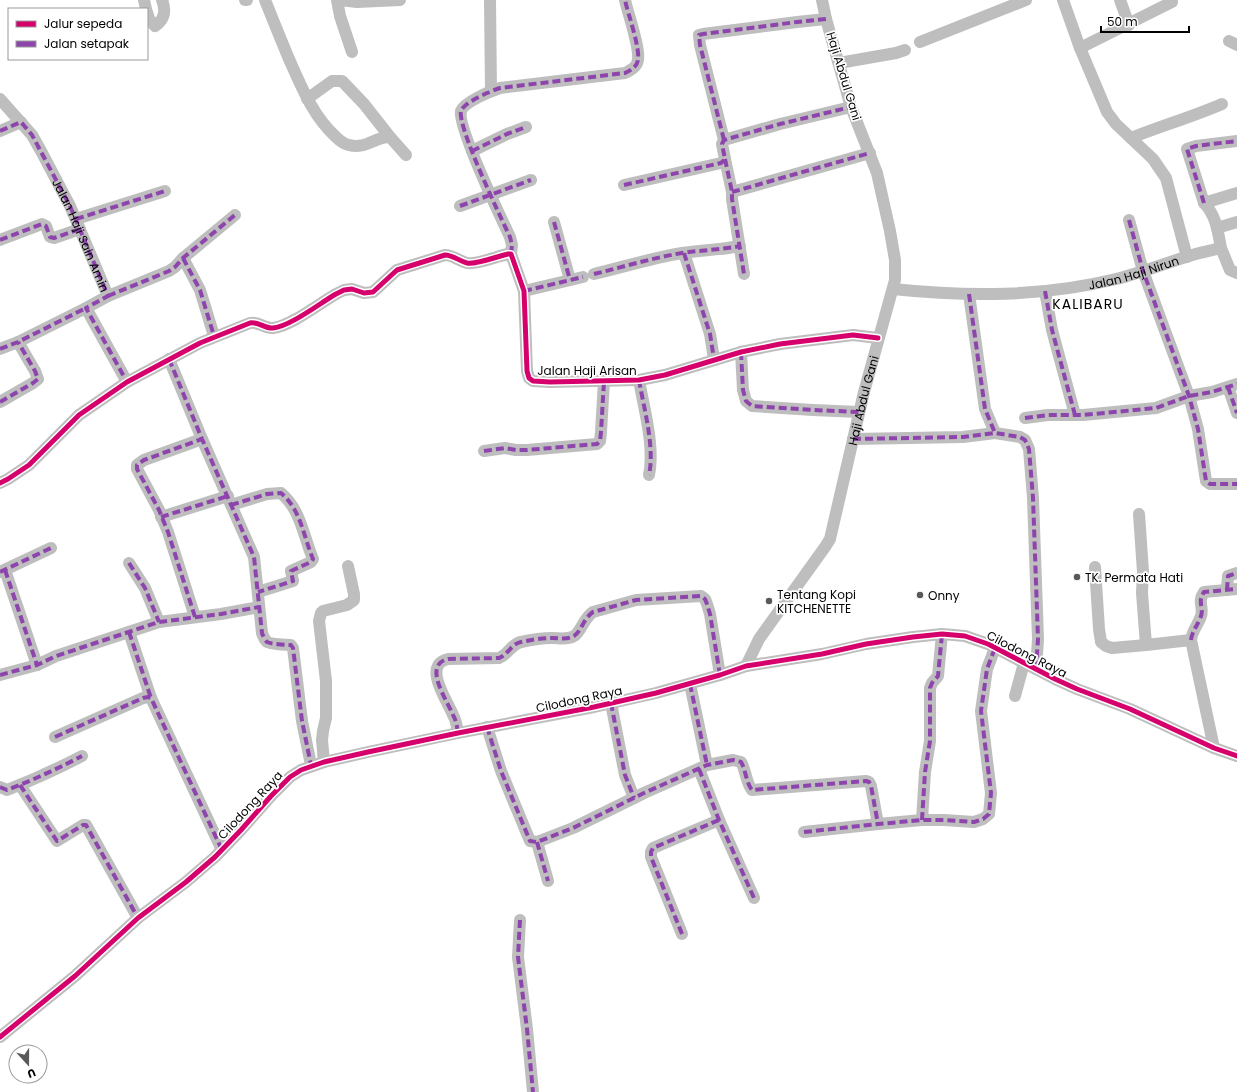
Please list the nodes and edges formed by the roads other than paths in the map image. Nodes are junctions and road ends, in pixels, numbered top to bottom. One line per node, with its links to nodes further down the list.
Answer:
1 (162, 0): 13 (street)
2 (265, 0): 23 (street)
3 (339, 0): 11 (street); 19 (street)
4 (400, 0): 11 (street)
5 (490, 0): 21 (street)
6 (625, 0): 21 (street, Jalan Haji Arisan)
7 (822, 0): 14 (street, Haji Abdul Gani)
8 (1026, 0): 16 (street)
9 (1063, 0): 17 (street)
10 (1120, 0): 15 (street)
11 (366, 1)
12 (1172, 2): 15 (street)
13 (148, 16)
14 (826, 19): 20 (street, Haji Abdul Gani); 31 (street)
15 (1129, 25): 17 (street)
16 (920, 42)
17 (1080, 48): 30 (street)
18 (905, 50): 20 (street)
19 (352, 52)
20 (839, 63): 25 (street, Haji Abdul Gani)
21 (491, 91): 33 (street, Jalan Haji Arisan)
22 (0, 99): 26 (street, Jalan Haji Sain Amin)
23 (306, 99): 29 (street); 29 (street)
24 (1222, 104): 30 (street)
25 (852, 108): 31 (street); 34 (street, Haji Abdul Gani)
26 (21, 122): 28 (street); 49 (street, Jalan Haji Sain Amin)
27 (526, 127): 33 (street)
28 (0, 131)
29 (390, 137): 35 (street)
30 (1131, 138): 56 (street)
31 (724, 140): 36 (street)
32 (1237, 141): 43 (street)
33 (472, 151): 42 (street, Jalan Haji Arisan)
34 (870, 153): 40 (street); 62 (street, Haji Abdul Gani)
35 (406, 155)
36 (725, 159): 38 (street); 40 (street)
37 (531, 180): 42 (street)
38 (624, 186)
39 (165, 191): 49 (street)
40 (732, 192): 52 (street)
41 (1237, 193): 43 (street)
42 (491, 195): 44 (street); 55 (street, Jalan Haji Arisan)
43 (1204, 203): 50 (street)
44 (460, 206)
45 (236, 215): 57 (street)
46 (1129, 220): 58 (street)
47 (554, 222): 61 (street)
48 (1237, 222): 50 (street)
49 (78, 224): 51 (street); 66 (street, Jalan Haji Sain Amin)
50 (1217, 228): 53 (street)
51 (0, 240)
52 (740, 246): 54 (street); 60 (street)
53 (1221, 248): 56 (street, Jalan Haji Nirun); 59 (street)
54 (684, 253): 61 (street); 74 (street)
55 (511, 254): 63 (street, Jalan Haji Arisan); 68 (street)
56 (1187, 256): 58 (street, Jalan Haji Nirun)
57 (183, 258): 66 (street); 68 (street)
58 (1144, 271): 64 (street, Jalan Haji Nirun); 79 (street)
59 (1237, 273)
60 (744, 274)
61 (570, 280): 63 (street)
62 (893, 289): 65 (street, Jalan Haji Nirun); 69 (street, Haji Abdul Gani)
63 (524, 291): 76 (street, Jalan Haji Arisan)
64 (1046, 291): 65 (street, Jalan Haji Nirun); 83 (street)
65 (969, 294): 85 (street)
66 (108, 296): 67 (street, Jalan Haji Sain Amin)
67 (86, 308): 70 (street, Jalan Haji Sain Amin); 77 (street)
68 (214, 336): 73 (street)
69 (878, 338): 72 (street, Jalan Haji Arisan); 81 (street, Haji Abdul Gani)
70 (18, 342): 71 (street, Jalan Haji Sain Amin); 80 (street)
71 (0, 349)
72 (741, 352): 74 (street, Jalan Haji Arisan); 81 (street)
73 (170, 359): 77 (street); 86 (street)
74 (714, 359): 75 (street, Jalan Haji Arisan)
75 (639, 380): 76 (street, Jalan Haji Arisan); 89 (street)
76 (604, 381): 88 (street)
77 (127, 382): 90 (street)
78 (1232, 385): 79 (street); 82 (street)
79 (1189, 396): 83 (street); 91 (street)
80 (0, 402)
81 (859, 412): 87 (street, Haji Abdul Gani)
82 (1237, 413)
83 (1075, 415): 84 (street)
84 (1025, 418)
85 (995, 433): 87 (street); 114 (street)
86 (202, 439): 92 (street); 94 (street)
87 (853, 439): 113 (street, Haji Abdul Gani)
88 (484, 451)
89 (649, 475)
90 (0, 483)
91 (1237, 484)
92 (230, 501): 94 (street); 102 (street); 102 (street)
93 (1138, 514): 109 (street)
94 (162, 517): 104 (street)
95 (51, 548): 99 (street)
96 (129, 563): 105 (street)
97 (348, 566): 127 (street)
98 (1095, 567): 109 (street)
99 (2, 571): 112 (street)
100 (1237, 573): 101 (street)
101 (1232, 590): 108 (street)
102 (258, 592): 103 (street)
103 (259, 607): 104 (street); 128 (street)
104 (195, 617): 105 (street)
105 (159, 622): 106 (street)
106 (129, 632): 112 (street); 119 (street)
107 (942, 634): 110 (street, Cilodong Raya); 113 (street, Cilodong Raya); 134 (street)
108 (1191, 640): 109 (street); 124 (street)
109 (1146, 645)
110 (995, 648): 111 (street, Cilodong Raya); 134 (street)
111 (1024, 664): 114 (street, Cilodong Raya); 118 (street)
112 (37, 665): 115 (street)
113 (746, 666): 116 (street, Cilodong Raya)
114 (1036, 669): 124 (street, Cilodong Raya)
115 (0, 675)
116 (720, 675): 117 (street, Cilodong Raya); 122 (street)
117 (690, 684): 120 (street, Cilodong Raya); 129 (street)
118 (1015, 696)
119 (151, 698): 123 (street); 138 (street)
120 (611, 703): 121 (street, Cilodong Raya); 132 (street)
121 (487, 727): 122 (street, Cilodong Raya); 137 (street)
122 (458, 733): 127 (street, Cilodong Raya)
123 (55, 737)
124 (1214, 748): 126 (street, Cilodong Raya)
125 (82, 756): 130 (street)
126 (1237, 756)
127 (327, 761): 128 (street, Cilodong Raya)
128 (311, 765): 138 (street, Cilodong Raya)
129 (703, 767): 132 (street); 133 (street); 135 (street)
130 (20, 785): 131 (street); 141 (street)
131 (0, 787)
132 (634, 798): 137 (street)
133 (719, 820): 140 (street); 143 (street)
134 (922, 820): 135 (street)
135 (878, 824): 136 (street)
136 (804, 832)
137 (537, 842): 139 (street)
138 (222, 850): 141 (street, Cilodong Raya)
139 (548, 881)
140 (754, 898)
141 (138, 918): 144 (street, Cilodong Raya)
142 (520, 920): 145 (street)
143 (682, 934)
144 (0, 1037)
145 (533, 1092)

